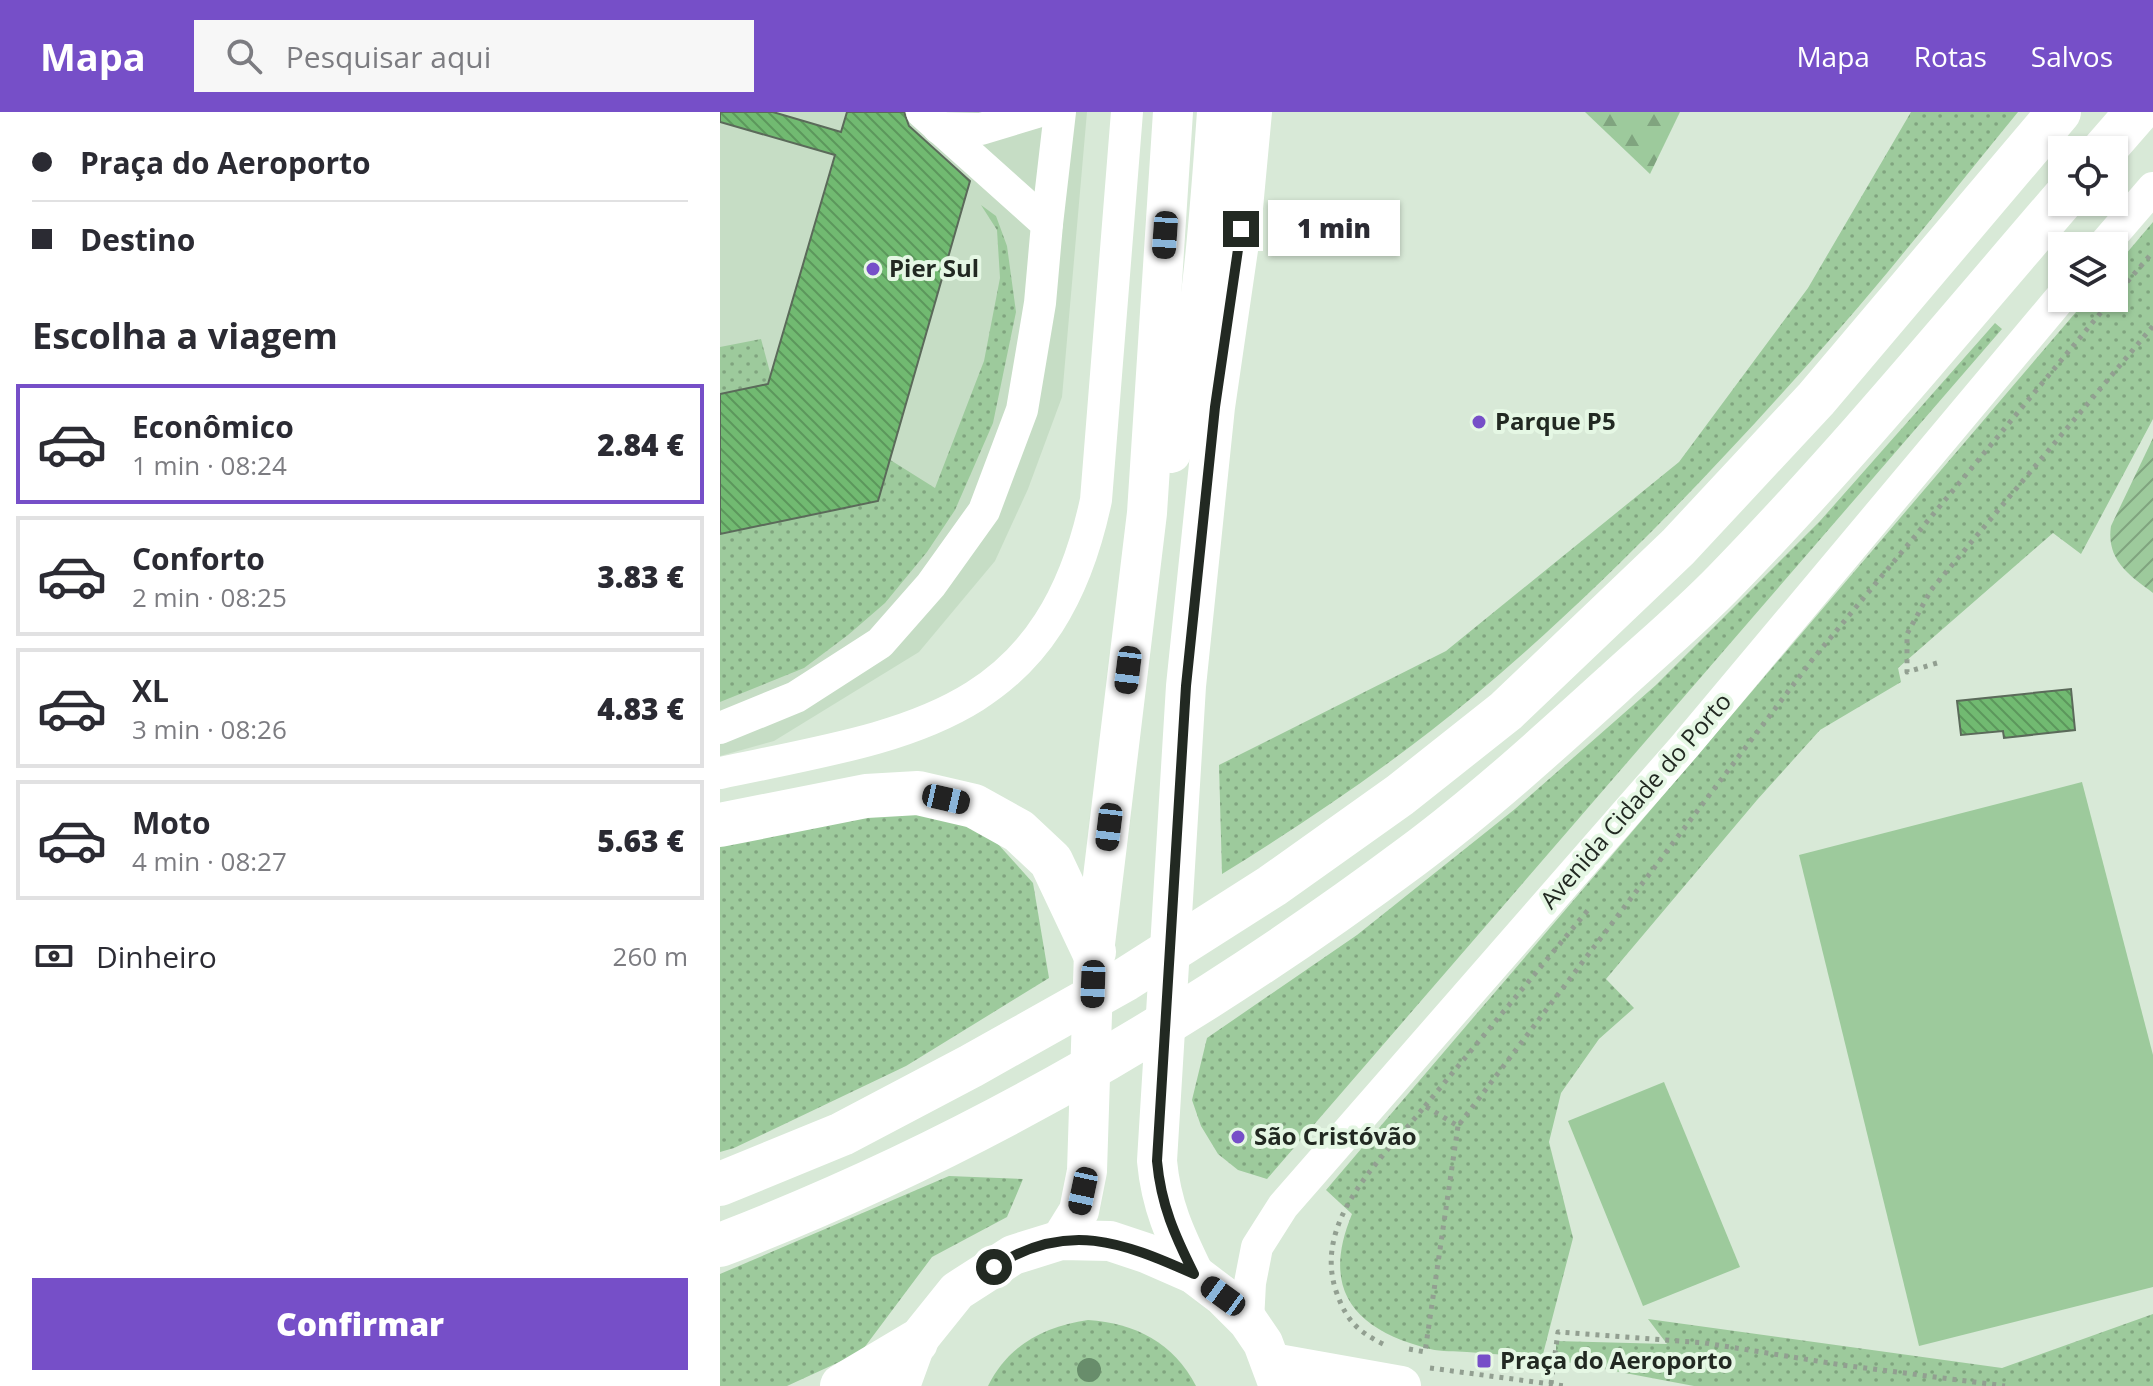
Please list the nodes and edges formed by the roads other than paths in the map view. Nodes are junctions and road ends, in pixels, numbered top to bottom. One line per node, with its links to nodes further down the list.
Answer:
1 (1037, 112): 9 (street)
2 (1060, 112): 13 (street)
3 (1127, 112): 18 (street)
4 (1173, 112): 16 (main road)
5 (1217, 112): 16 (main road)
6 (1252, 112): 24 (main road)
7 (2059, 112): 21 (highway)
8 (2137, 112): 10 (highway)
9 (930, 120): 13 (street)
10 (2116, 136)
11 (2153, 188): 14 (street)
12 (2048, 216): 23 (highway)
13 (1047, 224): 17 (street)
14 (2115, 232)
15 (2049, 312): 25 (street, Avenida Cidade do Porto)
16 (1147, 513): 20 (main road)
17 (720, 728)
18 (720, 773)
19 (720, 825): 20 (highway)
20 (1094, 952): 22 (main road)
21 (720, 1184)
22 (1061, 1240): 24 (main road); 26 (main road)
23 (720, 1245)
24 (1194, 1274): 25 (main road)
25 (1248, 1321): 27 (main road)
26 (916, 1342): 29 (highway); 30 (main road)
27 (1276, 1375): 28 (main road)
28 (1411, 1376)
29 (842, 1386)
30 (900, 1386)

